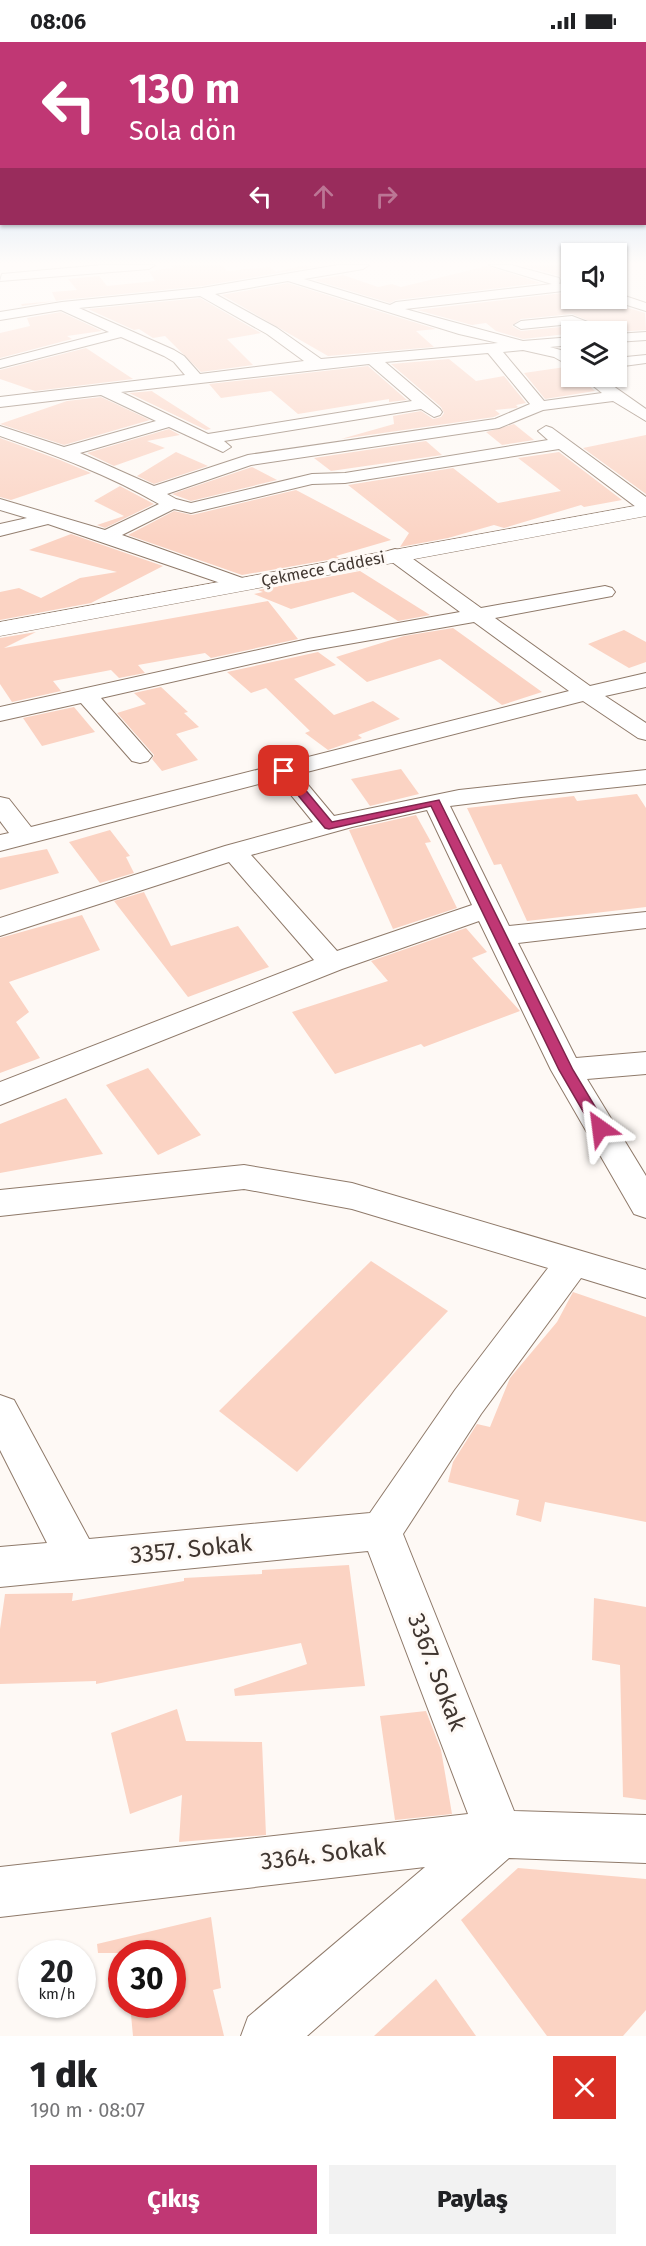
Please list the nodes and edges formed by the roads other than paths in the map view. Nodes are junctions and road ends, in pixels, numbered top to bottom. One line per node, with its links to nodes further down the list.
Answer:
1 (23, 358): 9 (street)
2 (177, 358): 11 (street)
3 (310, 358): 10 (street)
4 (382, 358): 6 (street)
5 (500, 358): 19 (street)
6 (372, 359): 10 (street); 18 (street)
7 (646, 359): 8 (street)
8 (627, 362)
9 (0, 364)
10 (318, 364): 11 (street)
11 (196, 379): 14 (street)
12 (0, 384): 16 (street)
13 (602, 387): 15 (street)
14 (104, 390): 16 (street); 22 (street)
15 (613, 396): 19 (street); 20 (street)
16 (39, 397): 17 (street)
17 (0, 402)
18 (424, 404): 23 (street); 25 (street)
19 (540, 406): 21 (street)
20 (642, 410)
21 (522, 414): 23 (street); 26 (street)
22 (170, 422): 25 (street); 27 (street)
23 (457, 430): 28 (street)
24 (0, 431): 27 (street)
25 (206, 439): 29 (street)
26 (562, 443): 30 (street); 34 (street)
27 (63, 453): 31 (street)
28 (292, 453): 29 (street); 30 (street)
29 (248, 460): 31 (street)
30 (312, 479): 32 (street)
31 (154, 492): 32 (street)
32 (170, 503): 37 (street)
33 (0, 504): 35 (street)
34 (646, 508): 38 (main road, Çekmece Caddesi)
35 (49, 519): 36 (street); 37 (street)
36 (0, 530)
37 (106, 536): 39 (street)
38 (395, 555): 39 (main road, Çekmece Caddesi); 41 (street)
39 (241, 584): 42 (main road, Çekmece Caddesi)
40 (605, 592): 41 (street)
41 (478, 613): 44 (street); 45 (street)
42 (0, 629)
43 (646, 680): 45 (street)
44 (86, 694): 46 (street); 48 (street)
45 (584, 694): 47 (street); 49 (street)
46 (0, 714)
47 (646, 733)
48 (140, 756)
49 (284, 771): 53 (street); 54 (street)
50 (646, 777): 51 (street)
51 (435, 802): 53 (street); 57 (street)
52 (0, 804): 54 (street)
53 (329, 826): 56 (street)
54 (26, 836): 55 (street)
55 (0, 843)
56 (234, 851): 59 (street); 61 (street)
57 (487, 909): 60 (street); 61 (street)
58 (646, 920): 60 (street)
59 (0, 927)
60 (500, 936): 63 (street)
61 (332, 963): 64 (street)
62 (646, 1063): 63 (street)
63 (566, 1070): 66 (street)
64 (0, 1094)
65 (0, 1203): 67 (street)
66 (646, 1205)
67 (573, 1262): 68 (street); 70 (street)
68 (646, 1284)
69 (0, 1412): 71 (street)
70 (381, 1531): 71 (street, 3357. Sokak); 73 (street, 3367. Sokak)
71 (78, 1560): 72 (street, 3357. Sokak)
72 (0, 1567)
73 (500, 1834): 74 (street, 3364. Sokak); 75 (street, 3364. Sokak); 76 (street)
74 (646, 1839)
75 (0, 1892)
76 (267, 2036)

